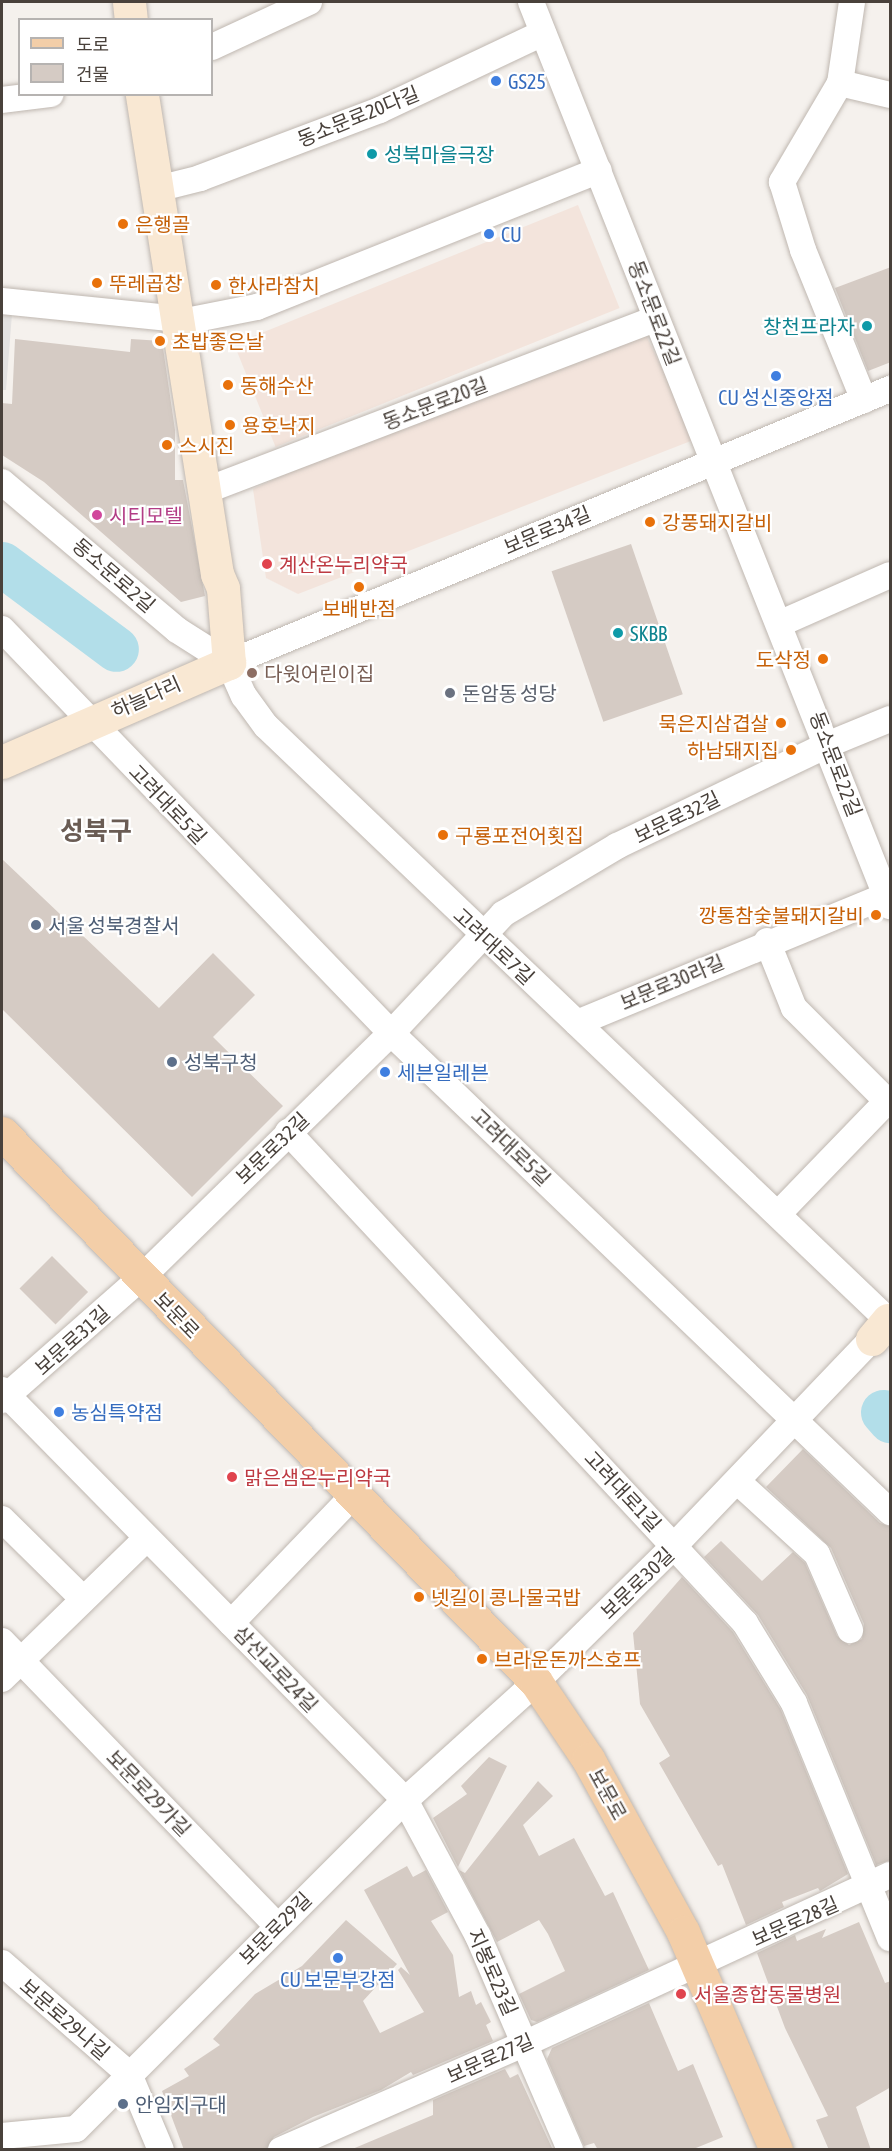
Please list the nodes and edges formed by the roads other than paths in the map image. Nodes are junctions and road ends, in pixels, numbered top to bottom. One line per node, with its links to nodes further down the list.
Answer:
1 (129, 2): 5 (street)
2 (309, 2): 7 (street)
3 (531, 2): 6 (street, 동소문로22길)
4 (852, 2): 8 (street)
5 (131, 18)
6 (543, 33): 14 (street, 동소문로22길); 15 (street, 동소문로20다길)
7 (213, 47)
8 (840, 83): 9 (street); 20 (street)
9 (891, 95)
10 (35, 96): 13 (street)
11 (142, 96): 17 (street)
12 (152, 96): 15 (street)
13 (2, 100)
14 (599, 170): 17 (street); 18 (street, 동소문로22길)
15 (169, 186): 17 (street)
16 (2, 301): 17 (street)
17 (185, 319): 23 (street); 25 (street)
18 (656, 319): 21 (street, 동소문로22길); 23 (street, 동소문로20길)
19 (891, 389): 20 (street, 보문로34길)
20 (864, 400): 21 (street, 보문로34길)
21 (715, 460): 26 (street, 동소문로22길); 28 (street, 보문로34길)
22 (2, 482): 28 (street, 동소문로2길)
23 (215, 487): 25 (street)
24 (891, 575): 26 (street)
25 (223, 588): 28 (street)
26 (779, 624): 31 (street, 동소문로22길)
27 (2, 629): 30 (street, 고려대로5길)
28 (216, 668): 30 (street, 하늘다리); 34 (street, 고려대로7길)
29 (891, 719): 31 (street, 보문로32길)
30 (89, 723): 32 (street); 37 (street, 고려대로5길)
31 (829, 744): 33 (street, 동소문로22길); 34 (street, 보문로32길)
32 (2, 762)
33 (889, 898): 35 (street, 보문로30라길)
34 (480, 938): 36 (street, 고려대로7길); 37 (street, 보문로32길)
35 (767, 941): 36 (street, 보문로30라길); 38 (street)
36 (577, 1023): 41 (street, 고려대로7길)
37 (398, 1026): 39 (street, 보문로32길); 45 (street, 고려대로5길)
38 (889, 1100): 41 (street)
39 (288, 1132): 42 (street, 보문로32길); 51 (street, 고려대로1길)
40 (2, 1133): 42 (main road, 보문로)
41 (779, 1213): 43 (street, 고려대로7길)
42 (141, 1278): 44 (street, 보문로31길); 47 (main road, 보문로)
43 (885, 1325): 45 (street, 보문로30길)
44 (4, 1396): 50 (street, 삼선교로24길)
45 (803, 1414): 46 (street, 보문로30길); 48 (street, 고려대로5길)
46 (737, 1481): 51 (street, 보문로30길); 54 (street)
47 (352, 1497): 53 (street); 58 (main road, 보문로)
48 (891, 1512)
49 (2, 1519): 52 (street)
50 (147, 1538): 52 (street); 53 (street, 삼선교로24길)
51 (674, 1546): 58 (street, 보문로30길); 60 (street, 고려대로1길)
52 (83, 1599): 56 (street)
53 (231, 1623): 59 (street, 삼선교로24길)
54 (850, 1630)
55 (2, 1641): 56 (street, 보문로29가길)
56 (21, 1660): 57 (street); 61 (street, 보문로29가길)
57 (2, 1679)
58 (536, 1682): 59 (street, 보문로29길); 64 (main road, 보문로)
59 (405, 1800): 61 (street, 보문로29길); 65 (street, 지봉로23길)
60 (880, 1881): 62 (street, 고려대로1길); 64 (street, 보문로28길)
61 (277, 1926): 66 (street, 보문로29길)
62 (891, 1938)
63 (2, 1963): 66 (street, 보문로29나길)
64 (698, 1964): 65 (street, 보문로27길); 71 (main road, 보문로)
65 (524, 2044): 69 (street, 보문로27길); 70 (street, 지봉로23길)
66 (129, 2074): 67 (street, 보문로29길); 68 (street)
67 (2, 2136)
68 (161, 2150)
69 (281, 2150)
70 (570, 2150)
71 (776, 2150)

